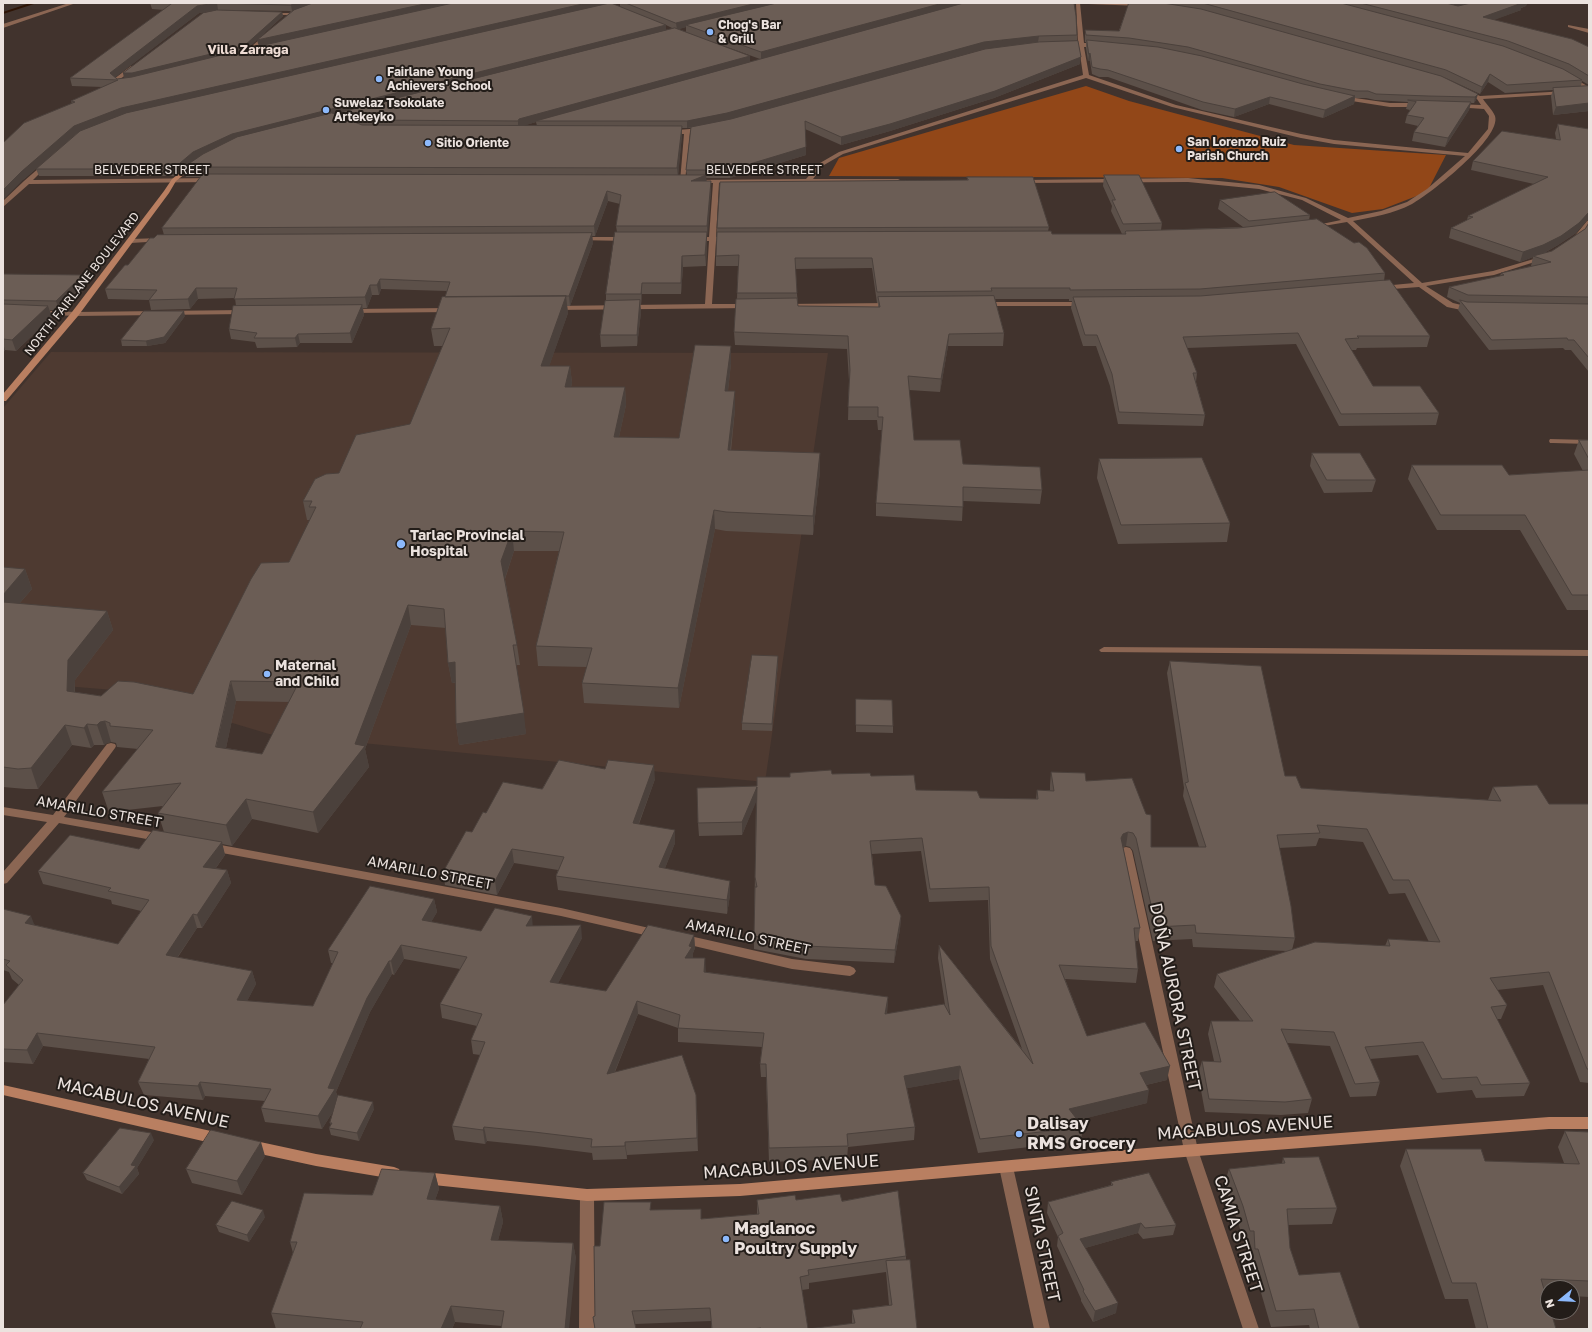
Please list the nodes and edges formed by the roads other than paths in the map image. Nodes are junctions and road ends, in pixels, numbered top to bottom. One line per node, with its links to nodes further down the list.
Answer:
1 (74, 3): 9 (street)
2 (1078, 3): 13 (street)
3 (1088, 3): 4 (street)
4 (1147, 5)
5 (306, 10): 7 (street)
6 (262, 13): 7 (street)
7 (292, 14): 8 (street)
8 (287, 19)
9 (3, 26)
10 (1570, 26): 12 (street)
11 (276, 29): 17 (street)
12 (1589, 31)
13 (1081, 44): 14 (street); 15 (street); 21 (street)
14 (1058, 45)
15 (1106, 46)
16 (262, 49): 17 (street)
17 (247, 52): 18 (street)
18 (240, 54)
19 (140, 61): 22 (street)
20 (1564, 74): 24 (street)
21 (1086, 76): 35 (street); 43 (street)
22 (133, 81)
23 (1460, 89): 28 (street)
24 (1589, 89): 25 (street)
25 (1581, 90)
26 (1573, 91): 28 (street)
27 (1331, 96): 29 (street)
28 (1479, 98): 31 (street)
29 (1427, 105)
30 (1450, 106): 31 (street)
31 (1487, 107): 35 (street)
32 (708, 128): 34 (street)
33 (664, 132): 34 (street)
34 (687, 132): 41 (street)
35 (1469, 155): 48 (street)
36 (55, 157): 45 (street)
37 (201, 161): 38 (street, NORTH FAIRLANE BOULEVARD)
38 (174, 180): 39 (street, BELVEDERE STREET); 45 (street, BELVEDERE STREET); 55 (street, NORTH FAIRLANE BOULEVARD)
39 (222, 180)
40 (674, 181): 41 (street, BELVEDERE STREET)
41 (682, 181): 42 (street, BELVEDERE STREET)
42 (716, 181): 43 (street, BELVEDERE STREET); 53 (street)
43 (808, 181): 44 (street, BELVEDERE STREET)
44 (904, 181)
45 (26, 182): 47 (street)
46 (1016, 182): 48 (street)
47 (3, 205)
48 (1349, 221): 50 (street); 60 (street)
49 (1589, 222): 58 (street)
50 (1308, 228)
51 (632, 239): 57 (street)
52 (688, 239): 53 (street)
53 (712, 239): 54 (street); 67 (street)
54 (736, 239)
55 (131, 240): 56 (street); 74 (street, NORTH FAIRLANE BOULEVARD)
56 (170, 240)
57 (569, 240)
58 (1568, 243)
59 (1551, 254): 60 (street)
60 (1420, 285): 61 (street); 70 (street)
61 (1372, 289)
62 (976, 304): 63 (street)
63 (1095, 304)
64 (897, 305): 66 (street)
65 (755, 306): 67 (street)
66 (779, 306)
67 (708, 307): 68 (street)
68 (542, 309)
69 (455, 310): 71 (street)
70 (1480, 310)
71 (344, 311)
72 (25, 312): 74 (street)
73 (250, 312): 74 (street)
74 (76, 314): 75 (street, NORTH FAIRLANE BOULEVARD)
75 (3, 398)
76 (1553, 441): 77 (street)
77 (1589, 442)
78 (1104, 650): 79 (street)
79 (1589, 653)
80 (111, 746): 82 (street)
81 (3, 811): 82 (street, AMARILLO STREET)
82 (56, 819): 83 (street, AMARILLO STREET); 86 (street)
83 (172, 840)
84 (195, 844): 87 (street, AMARILLO STREET)
85 (1126, 851): 90 (street, DOÑA AURORA STREET)
86 (3, 880)
87 (850, 971)
88 (3, 1090): 92 (street, MACABULOS AVENUE)
89 (1589, 1123): 90 (street, MACABULOS AVENUE)
90 (1191, 1150): 91 (street, MACABULOS AVENUE); 95 (street, CAMIA STREET)
91 (1006, 1167): 92 (street, MACABULOS AVENUE); 94 (street, SINTA STREET)
92 (587, 1195): 93 (street)
93 (587, 1329)
94 (1042, 1329)
95 (1251, 1329)

